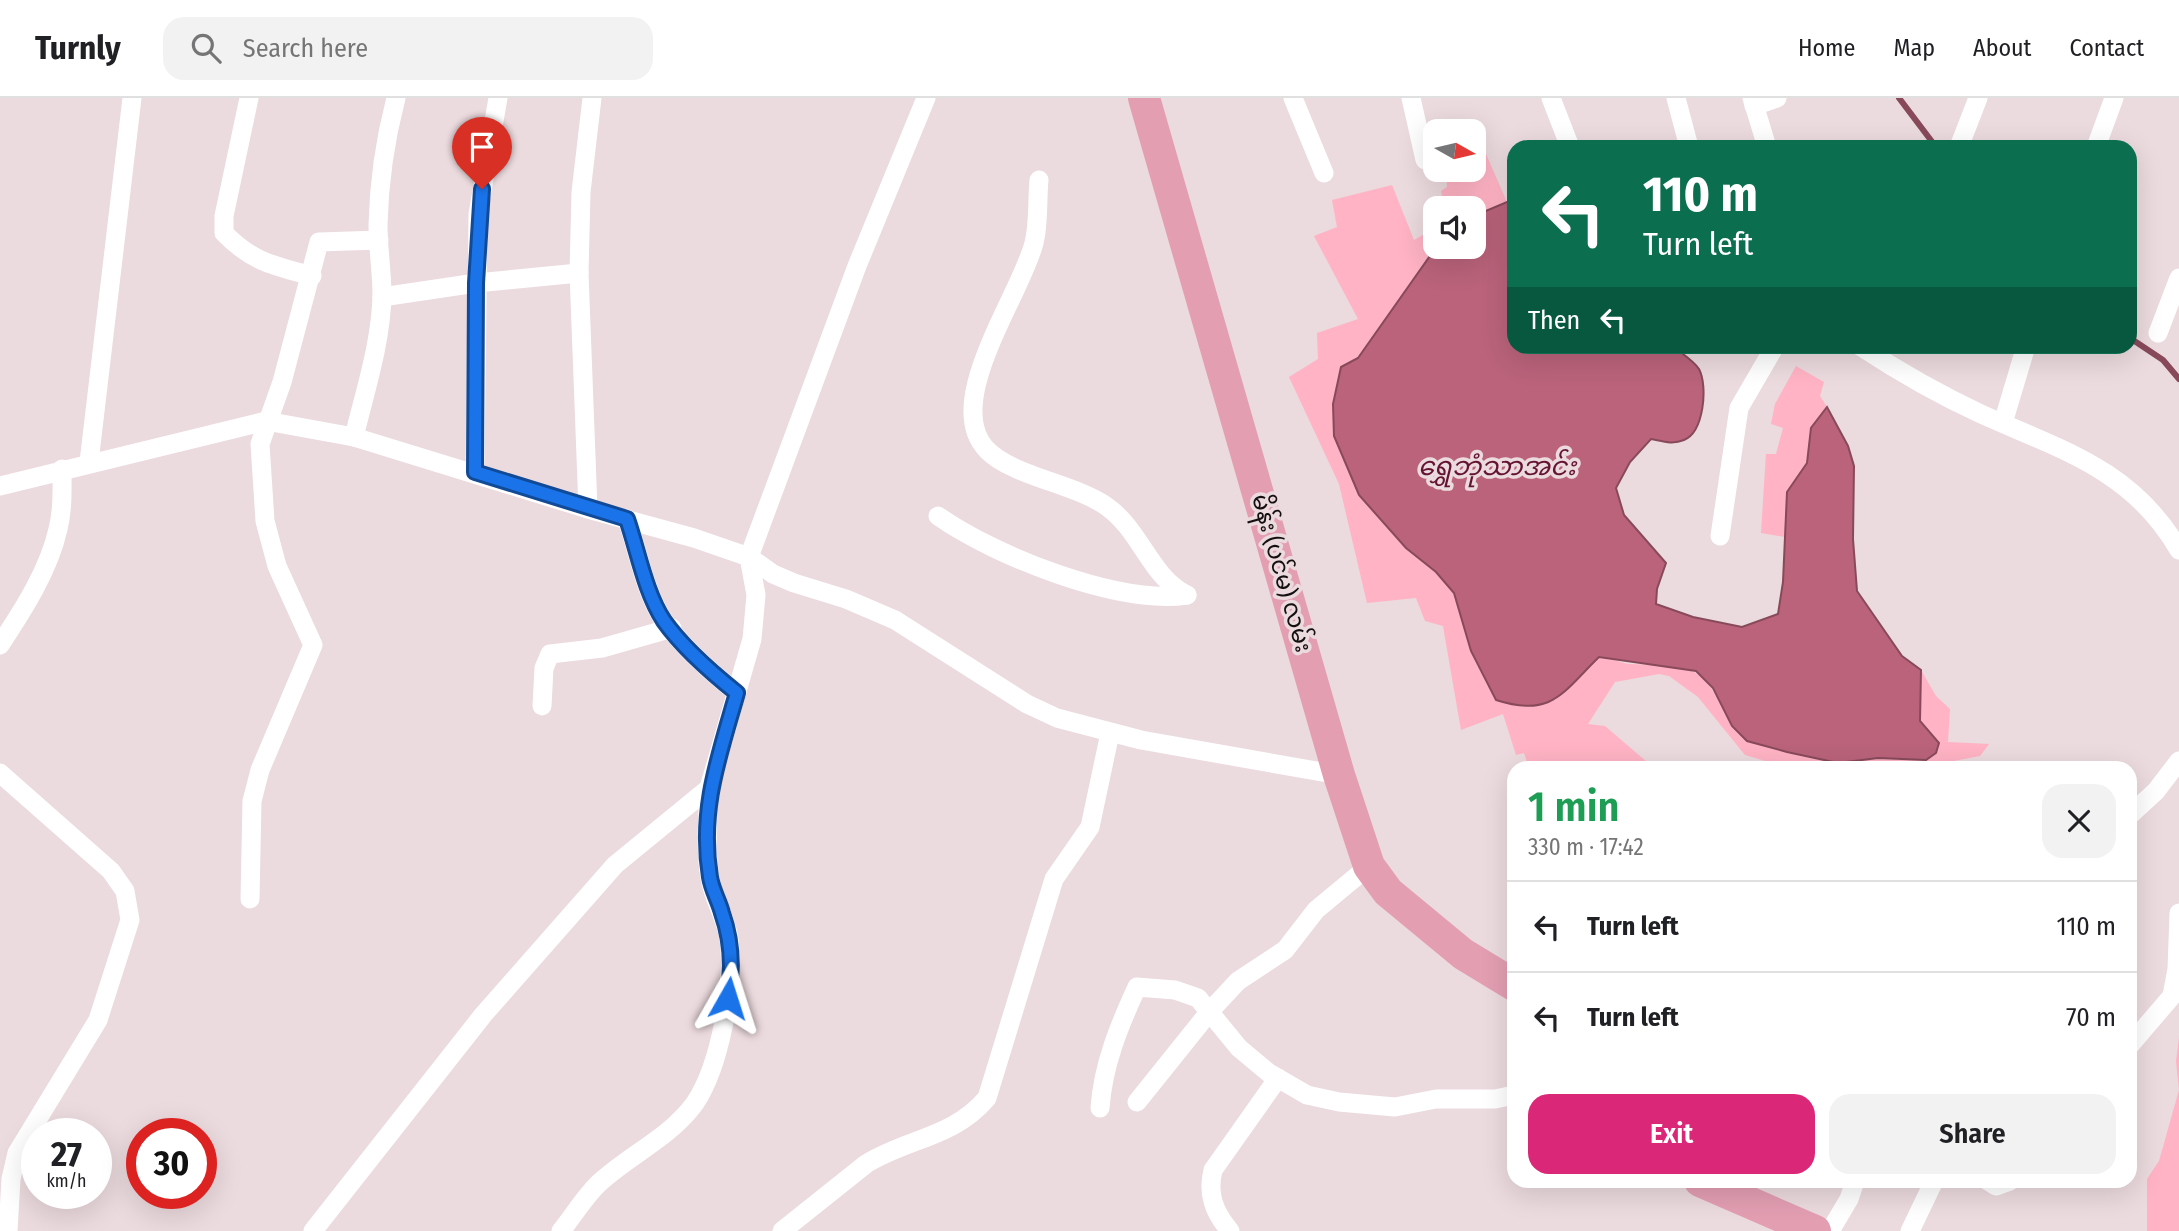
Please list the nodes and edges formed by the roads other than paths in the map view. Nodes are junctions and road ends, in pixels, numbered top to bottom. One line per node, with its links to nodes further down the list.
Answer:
1 (132, 98): 37 (street)
2 (249, 98): 26 (street)
3 (396, 98): 24 (street)
4 (498, 98): 28 (street)
5 (592, 98): 25 (street)
6 (926, 98): 46 (street)
7 (1144, 98): 54 (main road, မိန်း (ပင်မ) လမ်း)
8 (1293, 98): 22 (street)
9 (1411, 98): 21 (street)
10 (1551, 98): 16 (street)
11 (1676, 98): 17 (street)
12 (1777, 98): 15 (street)
13 (1978, 98): 19 (street)
14 (2114, 98): 20 (street)
15 (1753, 102): 18 (street)
16 (1567, 140)
17 (1687, 140)
18 (1765, 140)
19 (1962, 140)
20 (2099, 140)
21 (1423, 148)
22 (1324, 173)
23 (1039, 180): 42 (street)
24 (379, 240): 26 (street); 29 (street)
25 (579, 273): 28 (street); 41 (street)
26 (312, 276): 34 (street)
27 (2179, 278): 30 (street)
28 (476, 283): 29 (street); 39 (street)
29 (382, 297): 36 (street)
30 (2158, 333)
31 (1770, 354): 44 (street)
32 (1874, 354): 35 (street)
33 (2024, 354): 35 (street)
34 (266, 421): 36 (street); 37 (street); 58 (street)
35 (2003, 422): 45 (street)
36 (354, 438): 39 (street)
37 (89, 462): 38 (street)
38 (62, 469): 40 (street); 48 (street)
39 (475, 472): 41 (street)
40 (0, 486)
41 (588, 509): 43 (street)
42 (938, 516)
43 (627, 519): 46 (street); 47 (street)
44 (1720, 536)
45 (2179, 550)
46 (749, 557): 49 (street); 51 (street)
47 (671, 628): 49 (street); 50 (street)
48 (0, 645)
49 (737, 693): 55 (street)
50 (542, 706)
51 (1110, 733): 54 (street); 73 (street)
52 (2179, 761): 56 (street)
53 (0, 773): 70 (street)
54 (1339, 775): 57 (main road, မိန်း (ပင်မ) လမ်း)
55 (709, 788): 71 (street); 72 (street)
56 (2137, 809)
57 (1369, 866): 60 (main road, မိန်း (ပင်မ) လမ်း); 61 (street)
58 (250, 899)
59 (2179, 913): 62 (street)
60 (1507, 981)
61 (1210, 1011): 63 (street); 65 (street); 66 (street)
62 (2137, 1037)
63 (1278, 1078): 64 (street); 74 (street)
64 (1507, 1096)
65 (1137, 1101)
66 (1100, 1108)
67 (1716, 1188): 75 (main road)
68 (1853, 1188): 76 (street)
69 (1931, 1188): 77 (street)
70 (8, 1231)
71 (313, 1231)
72 (561, 1231)
73 (782, 1231)
74 (1230, 1231)
75 (1815, 1231)
76 (1830, 1231)
77 (1910, 1231)

